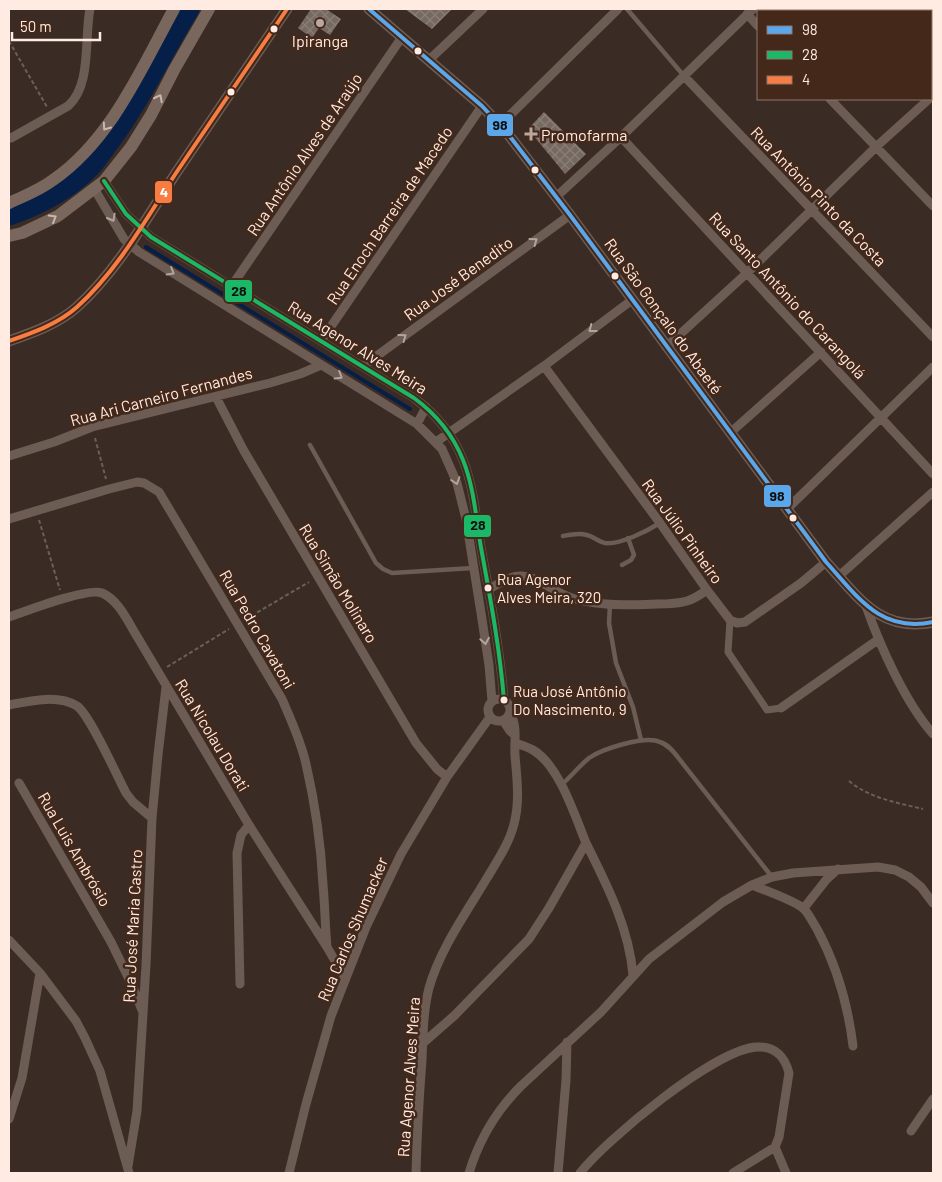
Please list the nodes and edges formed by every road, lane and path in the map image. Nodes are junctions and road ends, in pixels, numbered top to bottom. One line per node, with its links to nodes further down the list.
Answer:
1 (90, 9): 18 (street)
2 (174, 9): 25 (main road, one-way to 25)
3 (209, 9): 23 (main road, one-way to 3)
4 (287, 9): 29 (street)
5 (369, 9): 11 (street, Rua São Gonçalo do Abaeté)
6 (483, 9): 13 (street)
7 (618, 9): 19 (street)
8 (627, 9): 14 (lane)
9 (750, 11): 10 (street); 14 (street)
10 (757, 24)
11 (402, 37): 13 (street, Rua São Gonçalo do Abaeté); 33 (street, Rua Antônio Alves de Araújo)
12 (9, 40): 18 (path)
13 (429, 60): 17 (street, Rua São Gonçalo do Abaeté)
14 (684, 76): 20 (street); 27 (street, Rua Antônio Pinto da Costa)
15 (831, 100): 22 (street)
16 (928, 100): 22 (street)
17 (482, 106): 19 (street, Rua São Gonçalo do Abaeté); 36 (street, Rua Enoch Barreira de Macedo)
18 (52, 115): 21 (street)
19 (500, 125): 24 (street, Rua São Gonçalo do Abaeté)
20 (621, 137): 24 (street); 32 (street, Rua Santo Antônio do Carangolá)
21 (11, 138)
22 (877, 146): 26 (street); 27 (street)
23 (100, 185): 29 (street, Rua Agenor Alves Meira); 30 (main road, one-way to 23); 31 (street, one-way to 31)
24 (556, 196): 28 (street, Rua São Gonçalo do Abaeté)
25 (9, 203)
26 (933, 206)
27 (812, 210): 32 (street); 35 (street, Rua Antônio Pinto da Costa)
28 (570, 215): 34 (street, Rua São Gonçalo do Abaeté); 41 (street, Rua José Benedito, one-way to 28)
29 (141, 228): 31 (street); 33 (street, Rua Agenor Alves Meira)
30 (9, 236)
31 (130, 246): 37 (street); 40 (street, one-way to 40)
32 (747, 273): 38 (street); 39 (street, Rua Santo Antônio do Carangolá)
33 (231, 287): 36 (street, Rua Agenor Alves Meira)
34 (632, 300): 38 (street, Rua São Gonçalo do Abaeté); 42 (street, one-way to 42)
35 (933, 337)
36 (321, 340): 41 (street, Rua Agenor Alves Meira)
37 (9, 341)
38 (666, 347): 50 (street, Rua São Gonçalo do Abaeté)
39 (821, 352): 46 (street, Rua Santo Antônio do Carangolá); 50 (street)
40 (321, 365): 44 (street, Rua Ari Carneiro Fernandes); 47 (street, one-way to 47)
41 (363, 366): 45 (street, Rua Agenor Alves Meira)
42 (544, 366): 49 (street); 60 (street, Rua Júlio Pinheiro)
43 (933, 367): 46 (street)
44 (216, 397): 48 (street, Rua Ari Carneiro Fernandes); 87 (street, Rua Simão Molinaro)
45 (426, 406): 47 (street); 49 (street, Rua Agenor Alves Meira)
46 (882, 418): 54 (street, Rua Santo Antônio do Carangolá); 57 (street)
47 (417, 424): 51 (street)
48 (92, 427): 53 (street, Rua Ari Carneiro Fernandes); 55 (path)
49 (448, 432): 51 (street); 67 (street, Rua Agenor Alves Meira)
50 (730, 433): 57 (street, Rua São Gonçalo do Abaeté)
51 (436, 442): 65 (street, one-way to 65)
52 (310, 445): 65 (lane)
53 (9, 456)
54 (933, 474)
55 (109, 489): 58 (street, Rua Pedro Cavatoni); 101 (street, Rua Pedro Cavatoni)
56 (933, 492): 66 (street)
57 (787, 509): 63 (street, Rua São Gonçalo do Abaeté)
58 (36, 511): 59 (street, Rua Pedro Cavatoni); 69 (path)
59 (9, 519)
60 (660, 523): 62 (lane); 68 (street, Rua Júlio Pinheiro)
61 (563, 536): 62 (lane)
62 (628, 538): 64 (lane)
63 (826, 562): 66 (street, Rua São Gonçalo do Abaeté); 73 (street)
64 (622, 565)
65 (474, 568): 78 (street, one-way to 78)
66 (839, 576): 71 (street, Rua São Gonçalo do Abaeté)
67 (489, 589): 70 (street); 77 (street, Rua Agenor Alves Meira)
68 (707, 590): 70 (street); 73 (street, Rua Júlio Pinheiro)
69 (63, 599): 72 (street, Rua Nicolau Dorati); 76 (street, Rua Nicolau Dorati)
70 (610, 603): 86 (lane)
71 (866, 606): 74 (street, Rua São Gonçalo do Abaeté); 75 (street)
72 (9, 617)
73 (730, 620): 80 (street)
74 (933, 622)
75 (879, 639): 80 (street); 84 (street)
76 (166, 687): 92 (street, Rua José Maria Castro); 93 (street, Rua Nicolau Dorati)
77 (504, 700): 78 (street); 81 (street)
78 (492, 701): 82 (street)
79 (9, 705): 92 (street)
80 (782, 708)
81 (510, 713): 83 (street); 85 (street, Rua Agenor Alves Meira)
82 (490, 717): 83 (street); 87 (street, Rua Carlos Shumacker)
83 (503, 720): 85 (street)
84 (933, 734)
85 (515, 739): 90 (street); 108 (street, Rua Agenor Alves Meira)
86 (641, 740): 90 (lane); 96 (lane)
87 (447, 777): 104 (street, Rua Carlos Shumacker)
88 (849, 781): 91 (path)
89 (19, 783): 106 (street, Rua Luis Ambrósio)
90 (561, 786): 94 (street)
91 (923, 809)
92 (152, 818): 106 (street, Rua José Maria Castro)
93 (248, 825): 101 (street, Rua Nicolau Dorati); 105 (street)
94 (586, 843): 103 (street); 108 (street)
95 (838, 869): 96 (street); 98 (street); 99 (street)
96 (772, 877): 97 (street)
97 (752, 885): 99 (street); 103 (street)
98 (933, 903)
99 (804, 908): 109 (street)
100 (9, 940): 102 (street)
101 (327, 947): 104 (street, Rua Nicolau Dorati)
102 (40, 973): 111 (street); 114 (street)
103 (634, 975): 107 (street)
104 (345, 978): 115 (street, Rua Carlos Shumacker)
105 (240, 984)
106 (142, 1012): 114 (street, Rua José Maria Castro)
107 (567, 1042): 117 (street); 118 (street)
108 (423, 1043): 116 (street, Rua Agenor Alves Meira)
109 (853, 1046)
110 (933, 1099): 112 (street)
111 (9, 1119)
112 (911, 1131)
113 (775, 1147): 119 (street); 120 (street); 121 (street)
114 (128, 1170)
115 (288, 1173)
116 (416, 1173)
117 (469, 1173)
118 (558, 1173)
119 (580, 1173)
120 (733, 1173)
121 (786, 1173)

